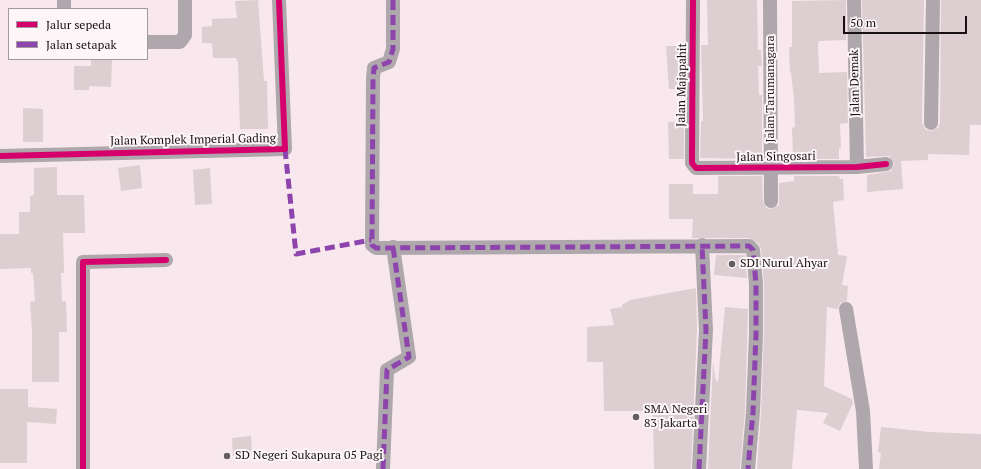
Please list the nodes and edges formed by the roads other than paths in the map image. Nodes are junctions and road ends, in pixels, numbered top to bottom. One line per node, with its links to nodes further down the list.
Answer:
1 (185, 0): 8 (street)
2 (279, 0): 10 (street, Jalan Komplek Imperial Gading)
3 (393, 0): 17 (street)
4 (693, 0): 13 (street, Jalan Majapahit)
5 (770, 0): 14 (street, Jalan Tarumanagara)
6 (854, 0): 12 (street, Jalan Demak)
7 (933, 0): 9 (street)
8 (148, 42)
9 (931, 123)
10 (0, 156)
11 (886, 164): 12 (street, Jalan Singosari)
12 (856, 167): 14 (street, Jalan Singosari)
13 (696, 168): 14 (street, Jalan Singosari)
14 (771, 168): 15 (street, Jalan Tarumanagara)
15 (771, 201)
16 (702, 245): 17 (street); 22 (street); 23 (street)
17 (393, 247): 21 (street)
18 (166, 260): 20 (street)
19 (846, 309): 24 (street)
20 (83, 469)
21 (383, 469)
22 (699, 469)
23 (748, 469)
24 (866, 469)

